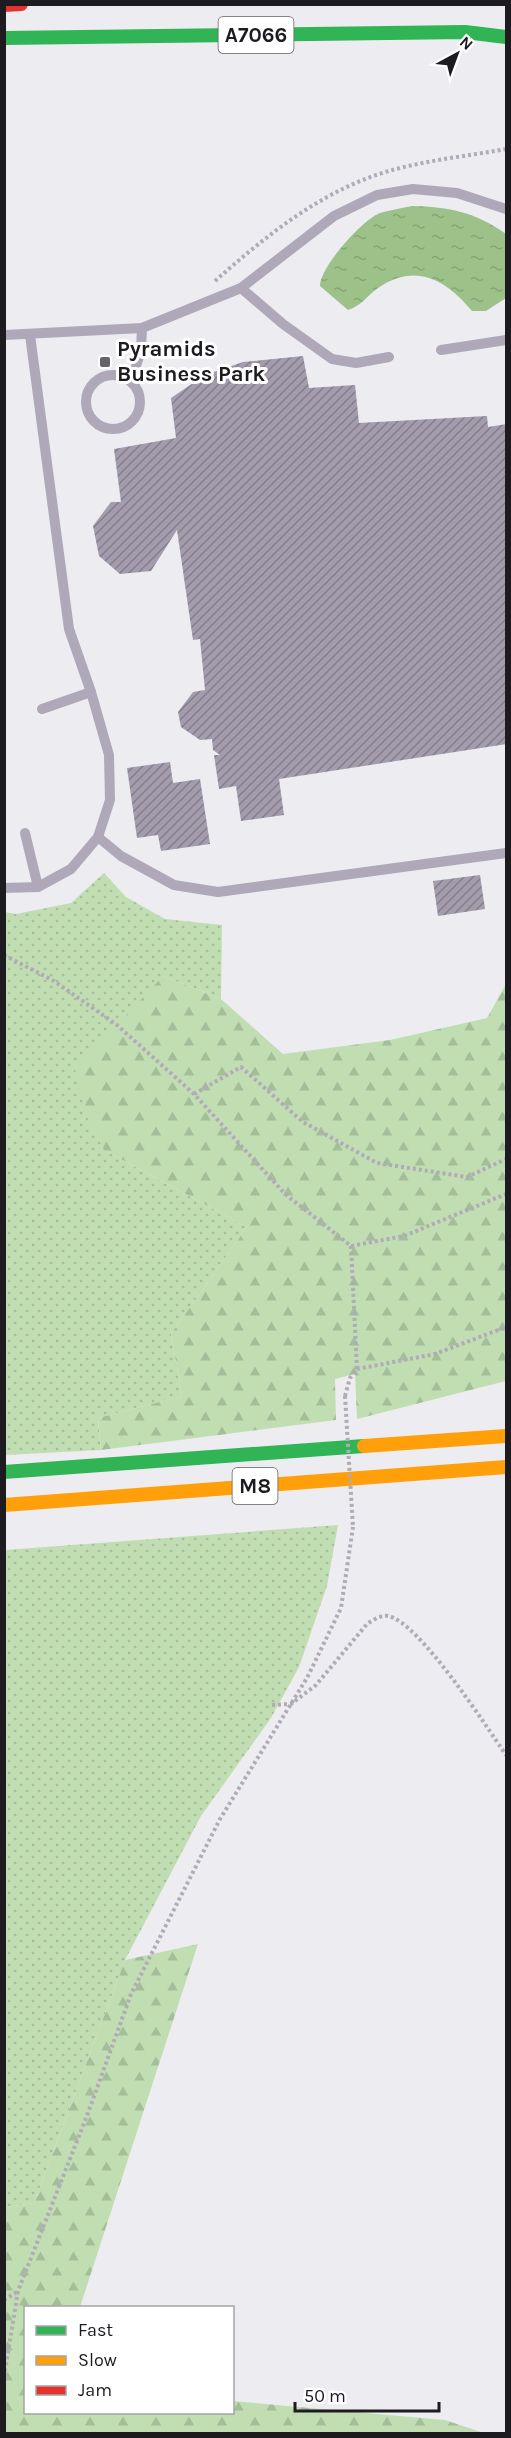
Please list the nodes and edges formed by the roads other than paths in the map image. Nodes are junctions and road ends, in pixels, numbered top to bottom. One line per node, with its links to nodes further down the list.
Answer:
1 (21, 4): 2 (main road)
2 (4, 5)
3 (507, 37): 4 (main road, A7066)
4 (4, 38)
5 (507, 209): 6 (lane)
6 (241, 288): 7 (lane); 12 (lane)
7 (142, 328): 9 (lane); 13 (lane)
8 (4, 335): 9 (lane)
9 (30, 335): 14 (lane)
10 (507, 340): 11 (lane)
11 (441, 350)
12 (389, 357)
13 (131, 382): 13 (lane)
14 (91, 692): 15 (lane); 17 (lane)
15 (42, 708)
16 (25, 833): 19 (lane)
17 (98, 837): 18 (lane); 19 (lane)
18 (507, 853)
19 (38, 887): 20 (lane)
20 (4, 888)
21 (507, 1436): 23 (main road, M8)
22 (507, 1469): 24 (main road, M8)
23 (4, 1472)
24 (4, 1505)

